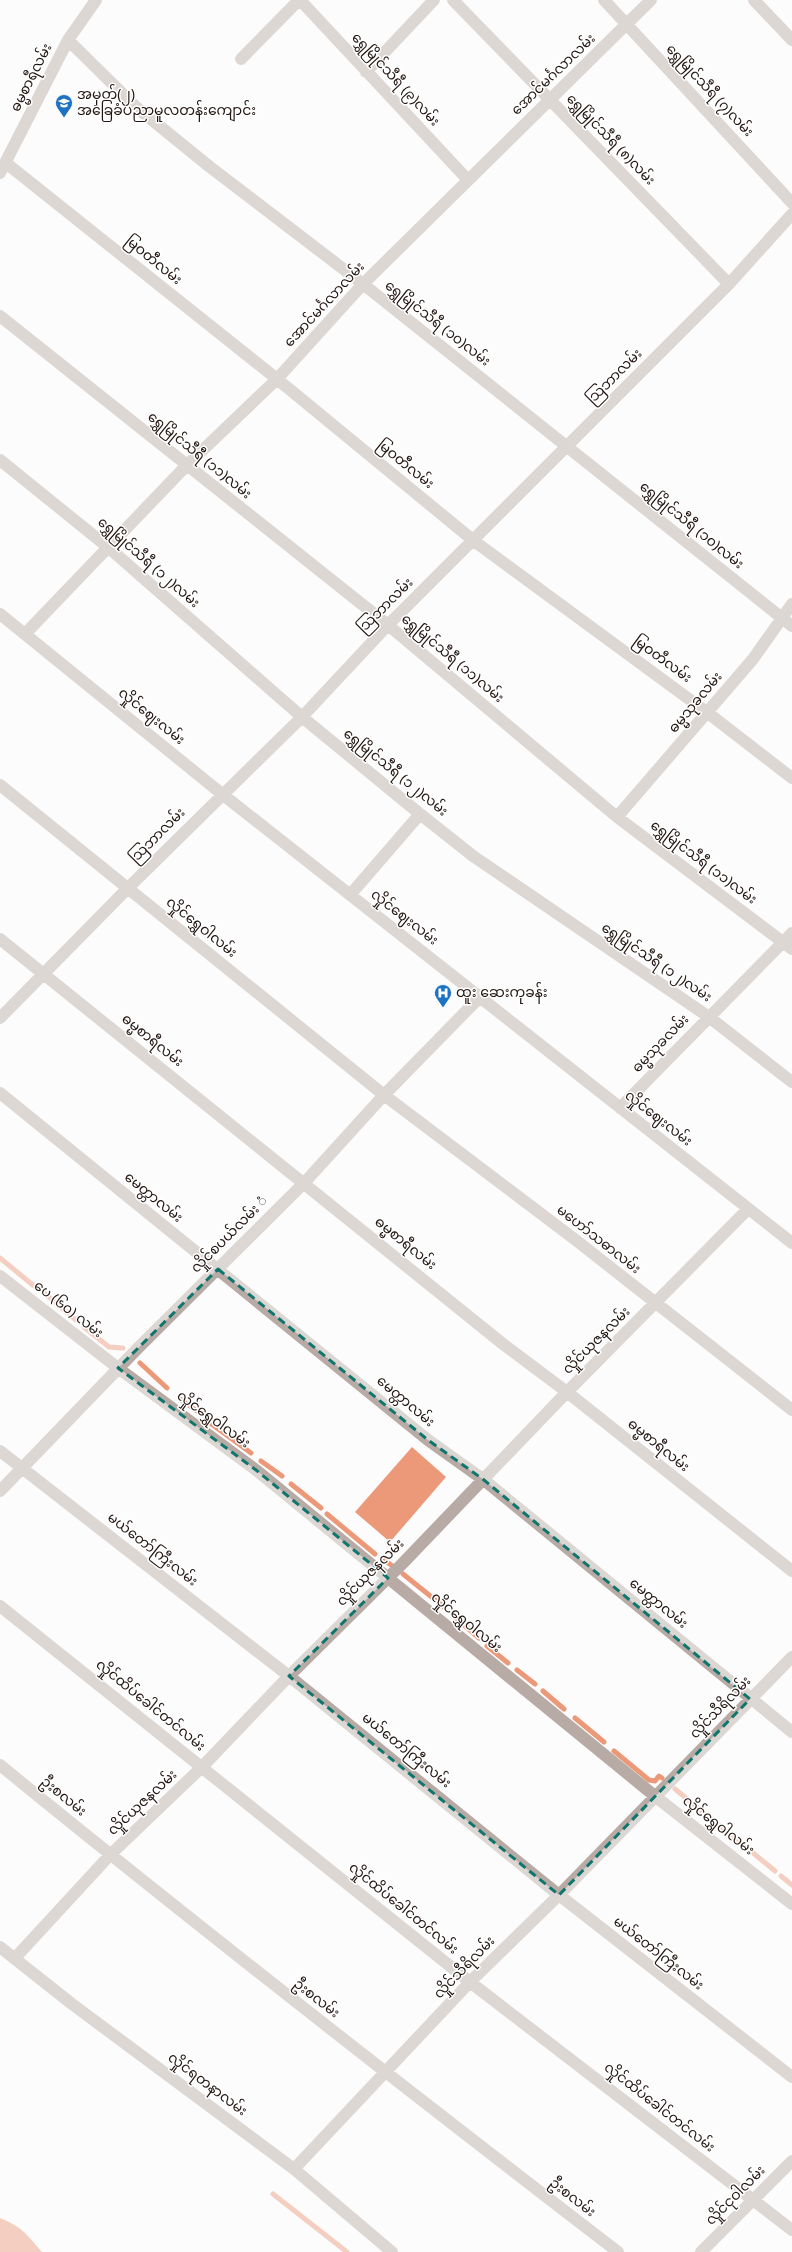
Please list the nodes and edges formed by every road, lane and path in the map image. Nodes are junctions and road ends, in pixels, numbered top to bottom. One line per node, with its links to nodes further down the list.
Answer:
1 (96, 0): 9 (street, ဓမ္မစာရီလမ်း)
2 (300, 0): 11 (street); 12 (street, ရွှေမြိုင်သီရီ (၉)လမ်း)
3 (434, 0): 12 (street)
4 (453, 0): 13 (street, ရွှေမြိုင်သီရီ (၈)လမ်း)
5 (604, 0): 8 (street, ရွှေမြိုင်သီရီ (၇)လမ်း)
6 (652, 0): 8 (street, အောင်မင်္ဂလာလမ်း)
7 (754, 0): 10 (street)
8 (627, 24): 13 (street, အောင်မင်္ဂလာလမ်း); 16 (street, ရွှေမြိုင်သီရီ (၇)လမ်း)
9 (68, 40): 14 (street, ဓမ္မစာရီလမ်း); 18 (street, ရွှေမြိုင်သီရီ (၁၀)လမ်း)
10 (792, 40)
11 (241, 59)
12 (366, 72): 15 (street, ရွှေမြိုင်သီရီ (၉)လမ်း)
13 (550, 99): 15 (street, အောင်မင်္ဂလာလမ်း); 19 (street, ရွှေမြိုင်သီရီ (၈)လမ်း)
14 (3, 168): 21 (street, မြဝတီလမ်း)
15 (468, 180): 18 (street, အောင်မင်္ဂလာလမ်း)
16 (792, 203)
17 (792, 214): 19 (street, သြဘာလမ်း)
18 (363, 284): 21 (street, အောင်မင်္ဂလာလမ်း); 22 (street, ရွှေမြိုင်သီရီ (၁၀)လမ်း)
19 (729, 284): 22 (street, သြဘာလမ်း)
20 (0, 316): 24 (street, ရွှေမြိုင်သီရီ (၁၁)လမ်း)
21 (277, 379): 24 (street, အောင်မင်္ဂလာလမ်း); 25 (street, မြဝတီလမ်း)
22 (567, 446): 25 (street, သြဘာလမ်း); 29 (street, ရွှေမြိုင်သီရီ (၁၀)လမ်း)
23 (0, 460): 26 (street, ရွှေမြိုင်သီရီ (၁၂)လမ်း)
24 (186, 466): 26 (street, အောင်မင်္ဂလာလမ်း); 30 (street, ရွှေမြိုင်သီရီ (၁၁)လမ်း)
25 (474, 541): 30 (street, သြဘာလမ်း); 33 (street, မြဝတီလမ်း)
26 (109, 548): 32 (street, အောင်မင်္ဂလာလမ်း); 34 (street, ရွှေမြိုင်သီရီ (၁၂)လမ်း)
27 (792, 604): 29 (street, ဓမ္မသုခလမ်း)
28 (0, 614): 32 (street, လှိုင်ဈေးလမ်း)
29 (781, 617): 31 (street, ရွှေမြိုင်သီရီ (၁၀)လမ်း); 33 (street, ဓမ္မသုခလမ်း)
30 (388, 625): 34 (street, သြဘာလမ်း); 39 (street, ရွှေမြိုင်သီရီ (၁၁)လမ်း)
31 (792, 626)
32 (25, 634): 37 (street, လှိုင်ဈေးလမ်း)
33 (708, 713): 35 (street, မြဝတီလမ်း); 39 (street, ဓမ္မသုခလမ်း)
34 (302, 717): 37 (street, သြဘာလမ်း); 38 (street, ရွှေမြိုင်သီရီ (၁၂)လမ်း)
35 (792, 778)
36 (0, 785): 40 (street, လှိုင်ရွှေဝါလမ်း)
37 (222, 794): 40 (street, သြဘာလမ်း); 41 (street, လှိုင်ဈေးလမ်း)
38 (420, 814): 41 (street); 47 (street, ရွှေမြိုင်သီရီ (၁၂)လမ်း)
39 (617, 817): 44 (street, ရွှေမြိုင်သီရီ (၁၁)လမ်း)
40 (128, 888): 45 (street, သြဘာလမ်း); 51 (street, လှိုင်ရွှေဝါလမ်း)
41 (350, 895): 46 (street, လှိုင်ဈေးလမ်း)
42 (792, 933): 44 (street, ဓမ္မသုခလမ်း)
43 (0, 939): 45 (street, ဓမ္မစာရီလမ်း)
44 (787, 946): 47 (street, ဓမ္မသုခလမ်း)
45 (44, 973): 48 (street, သြဘာလမ်း); 53 (street, ဓမ္မစာရီလမ်း)
46 (479, 998): 51 (street, လှိုင်စပယ်လမ်း ံ); 52 (street, လှိုင်ဈေးလမ်း)
47 (708, 1017): 49 (street, ရွှေမြိုင်သီရီ (၁၂)လမ်း); 52 (street, ဓမ္မသုခလမ်း)
48 (0, 1018)
49 (792, 1082)
50 (0, 1094): 56 (street, မေတ္တာလမ်း)
51 (384, 1095): 53 (street, လှိုင်စပယ်လမ်း ံ); 58 (street, မဟော်သဓာလမ်း)
52 (620, 1108): 54 (street, လှိုင်ဈေးလမ်း)
53 (304, 1182): 56 (street, လှိုင်စပယ်လမ်း ံ); 60 (street, ဓမ္မစာရီလမ်း)
54 (748, 1209): 55 (street, လှိုင်ဈေးလမ်း); 58 (street, လှိုင်ယုဇနလမ်း)
55 (792, 1243)
56 (218, 1269): 59 (street, လှိုင်စပယ်လမ်း ံ); 64 (street, မေတ္တာလမ်း)
57 (0, 1276): 59 (street, ပေ (၆၀) လမ်း)
58 (655, 1304): 60 (street, လှိုင်ယုဇနလမ်း); 61 (street, မဟော်သဓာလမ်း)
59 (118, 1368): 63 (street, လှိုင်စပယ်လမ်း ံ); 67 (street, လှိုင်ရွှေဝါလမ်း)
60 (567, 1392): 64 (street, လှိုင်ယုဇနလမ်း); 66 (street, ဓမ္မစာရီလမ်း)
61 (792, 1410)
62 (0, 1451): 63 (street, မယ်တော်ကြီးလမ်း)
63 (22, 1468): 65 (street, လှိုင်စပယ်လမ်း ံ); 70 (street, မယ်တော်ကြီးလမ်း)
64 (484, 1480): 67 (street, လှိုင်ယုဇနလမ်း); 71 (street, မေတ္တာလမ်း)
65 (0, 1491)
66 (792, 1571)
67 (388, 1578): 70 (street, လှိုင်ယုဇနလမ်း); 75 (street, လှိုင်ရွှေဝါလမ်း)
68 (0, 1606): 74 (street, လှိုင်ထိပ်ခေါင်တင်လမ်း)
69 (792, 1657): 71 (street, လှိုင်သီရိလမ်း)
70 (289, 1676): 74 (street, လှိုင်ယုဇနလမ်း); 77 (street, မယ်တော်ကြီးလမ်း)
71 (750, 1699): 72 (street, မေတ္တာလမ်း); 75 (street, လှိုင်သီရိလမ်း)
72 (792, 1732)
73 (0, 1765): 76 (street, ဦးစလမ်း)
74 (202, 1768): 76 (street, လှိုင်ယုဇနလမ်း); 81 (street, လှိုင်ထိပ်ခေါင်တင်လမ်း)
75 (658, 1794): 77 (street, လှိုင်သီရိလမ်း); 78 (street, လှိုင်ရွှေဝါလမ်း)
76 (110, 1855): 80 (street, လှိုင်ယုဇနလမ်း); 82 (street, ဦးစလမ်း)
77 (559, 1895): 81 (street, လှိုင်သီရိလမ်း); 83 (street, မယ်တော်ကြီးလမ်း)
78 (792, 1904)
79 (0, 1947): 80 (street, လှိုင်ရတနာလမ်း)
80 (14, 1958): 85 (street, လှိုင်ရတနာလမ်း)
81 (470, 1982): 82 (street, လှိုင်သီရိလမ်း); 86 (street, လှိုင်ထိပ်ခေါင်တင်လမ်း)
82 (386, 2073): 85 (street, လှိုင်သီရိလမ်း); 89 (street, ဦးစလမ်း)
83 (792, 2077)
84 (792, 2161): 86 (street, လှိုင်ငုဝါလမ်း)
85 (294, 2169): 88 (street, လှိုင်ရတနာလမ်း)
86 (753, 2200): 87 (street, လှိုင်ထိပ်ခေါင်တင်လမ်း); 90 (street, လှိုင်ငုဝါလမ်း)
87 (792, 2230)
88 (392, 2252)
89 (618, 2252)
90 (701, 2252)

